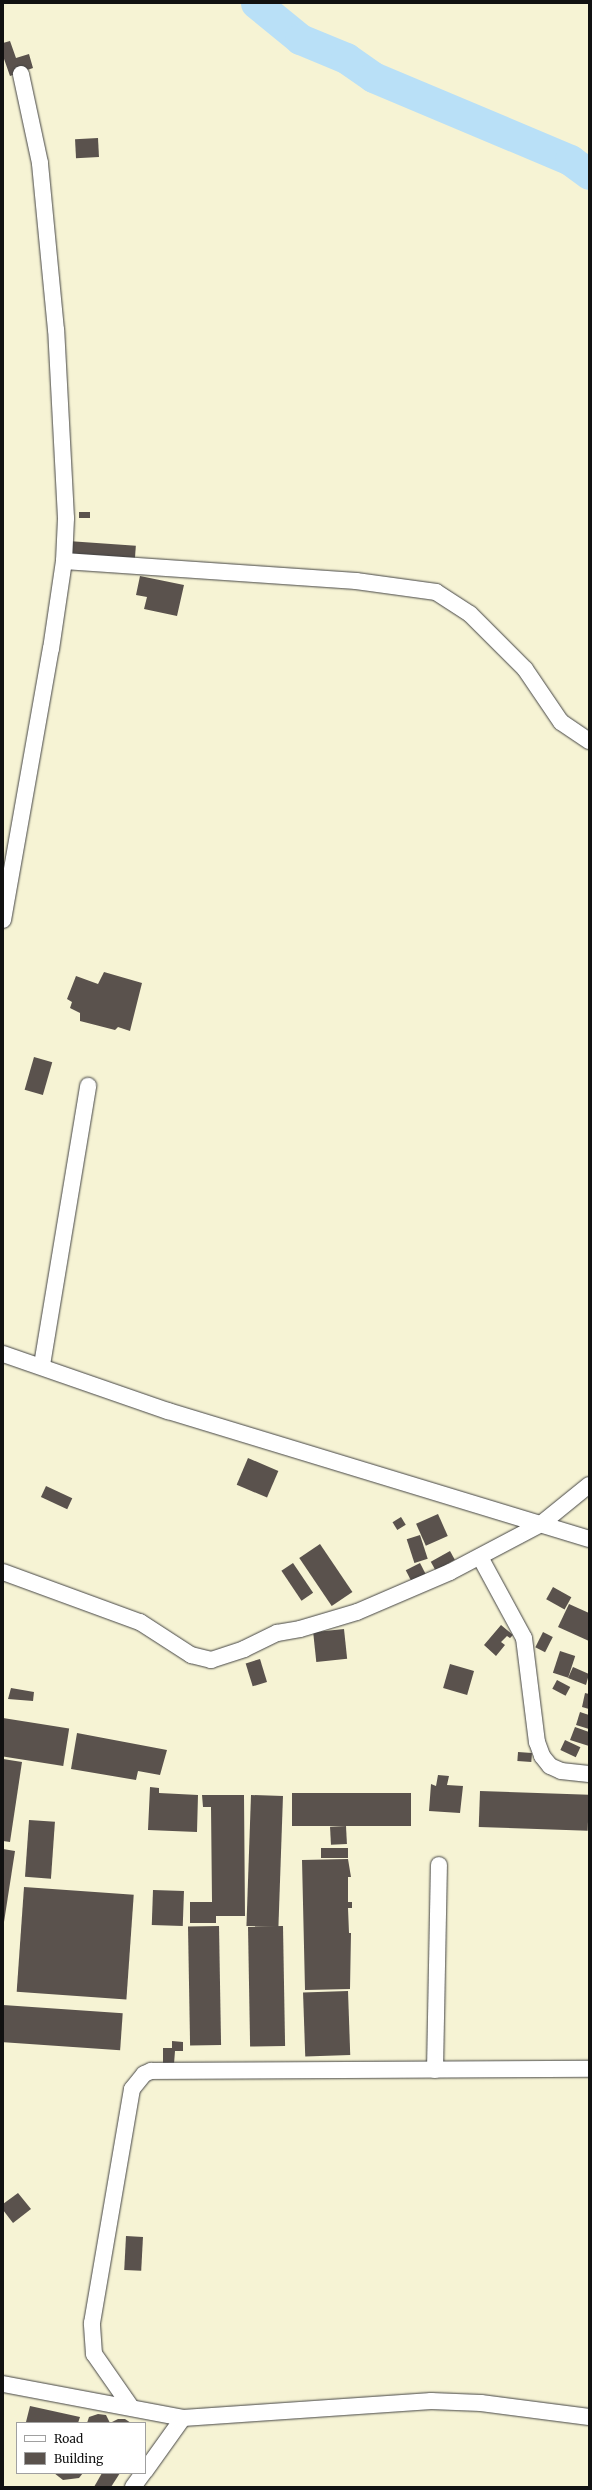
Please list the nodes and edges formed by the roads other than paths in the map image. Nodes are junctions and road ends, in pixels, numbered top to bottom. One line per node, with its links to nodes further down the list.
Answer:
1 (21, 74): 2 (street)
2 (64, 561): 3 (street); 4 (street)
3 (589, 741)
4 (9, 853): 5 (street)
5 (3, 920)
6 (88, 1086): 8 (street)
7 (3, 1354): 8 (street)
8 (42, 1365): 10 (street)
9 (589, 1485): 10 (street)
10 (541, 1524): 11 (street); 12 (street)
11 (589, 1539)
12 (480, 1557): 13 (street); 14 (street)
13 (3, 1572)
14 (589, 1774)
15 (439, 1865): 17 (street)
16 (589, 2069): 17 (street)
17 (435, 2070): 19 (street)
18 (3, 2384): 19 (street)
19 (131, 2407): 21 (street)
20 (589, 2417): 21 (street)
21 (183, 2418): 22 (street)
22 (146, 2469)
23 (142, 2474): 24 (street)
24 (133, 2487)

